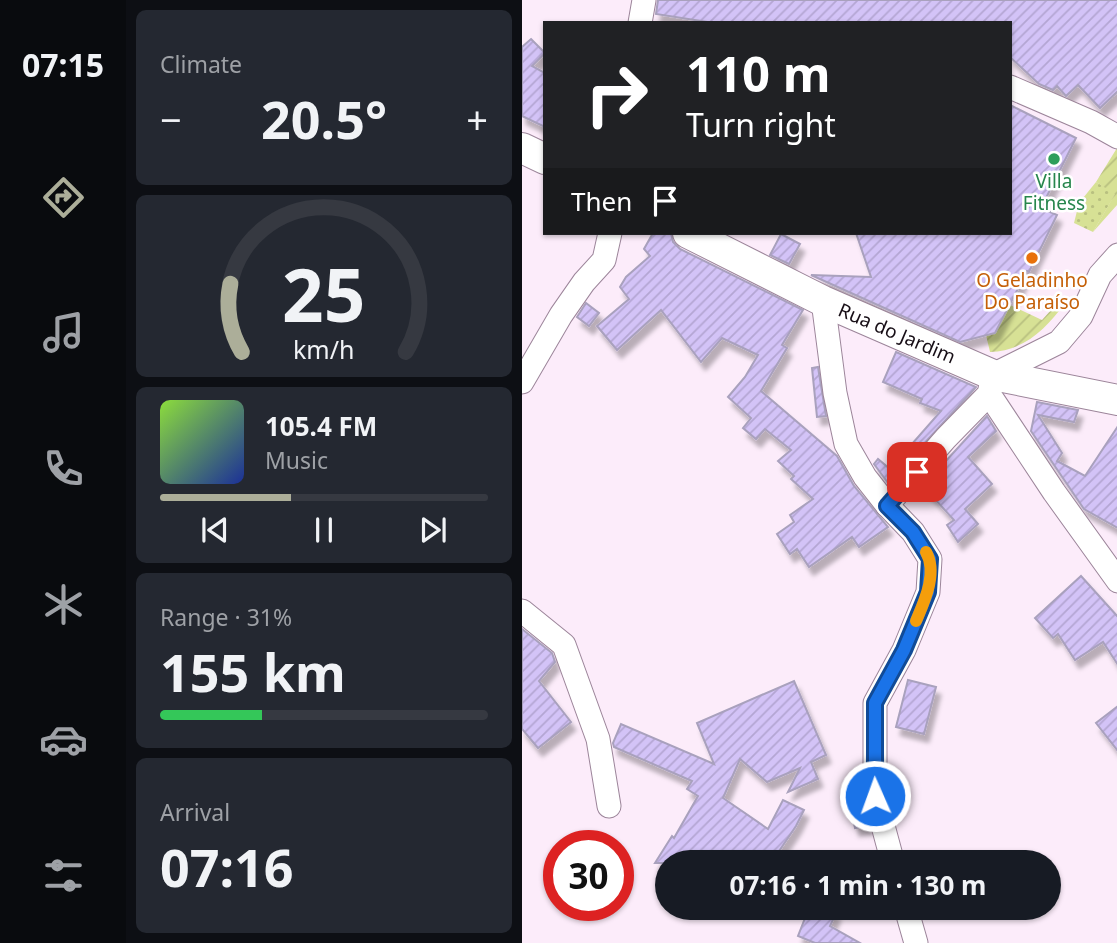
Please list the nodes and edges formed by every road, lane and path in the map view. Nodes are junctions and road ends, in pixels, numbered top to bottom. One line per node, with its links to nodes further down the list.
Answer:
1 (644, 0): 2 (street)
2 (640, 21)
3 (1012, 88): 4 (street)
4 (1118, 137)
5 (522, 148): 6 (main road)
6 (543, 158)
7 (610, 235): 11 (street)
8 (692, 235): 10 (main road, Rua do Jardim)
9 (1118, 255): 12 (street)
10 (823, 301): 12 (main road, Rua do Jardim); 14 (street)
11 (522, 382)
12 (991, 384): 13 (main road, Rua do Jardim); 14 (street); 15 (street)
13 (1118, 400)
14 (887, 506): 18 (street)
15 (1118, 582)
16 (522, 611): 17 (street)
17 (609, 806)
18 (890, 850)
19 (909, 920): 20 (street)
20 (916, 943)

